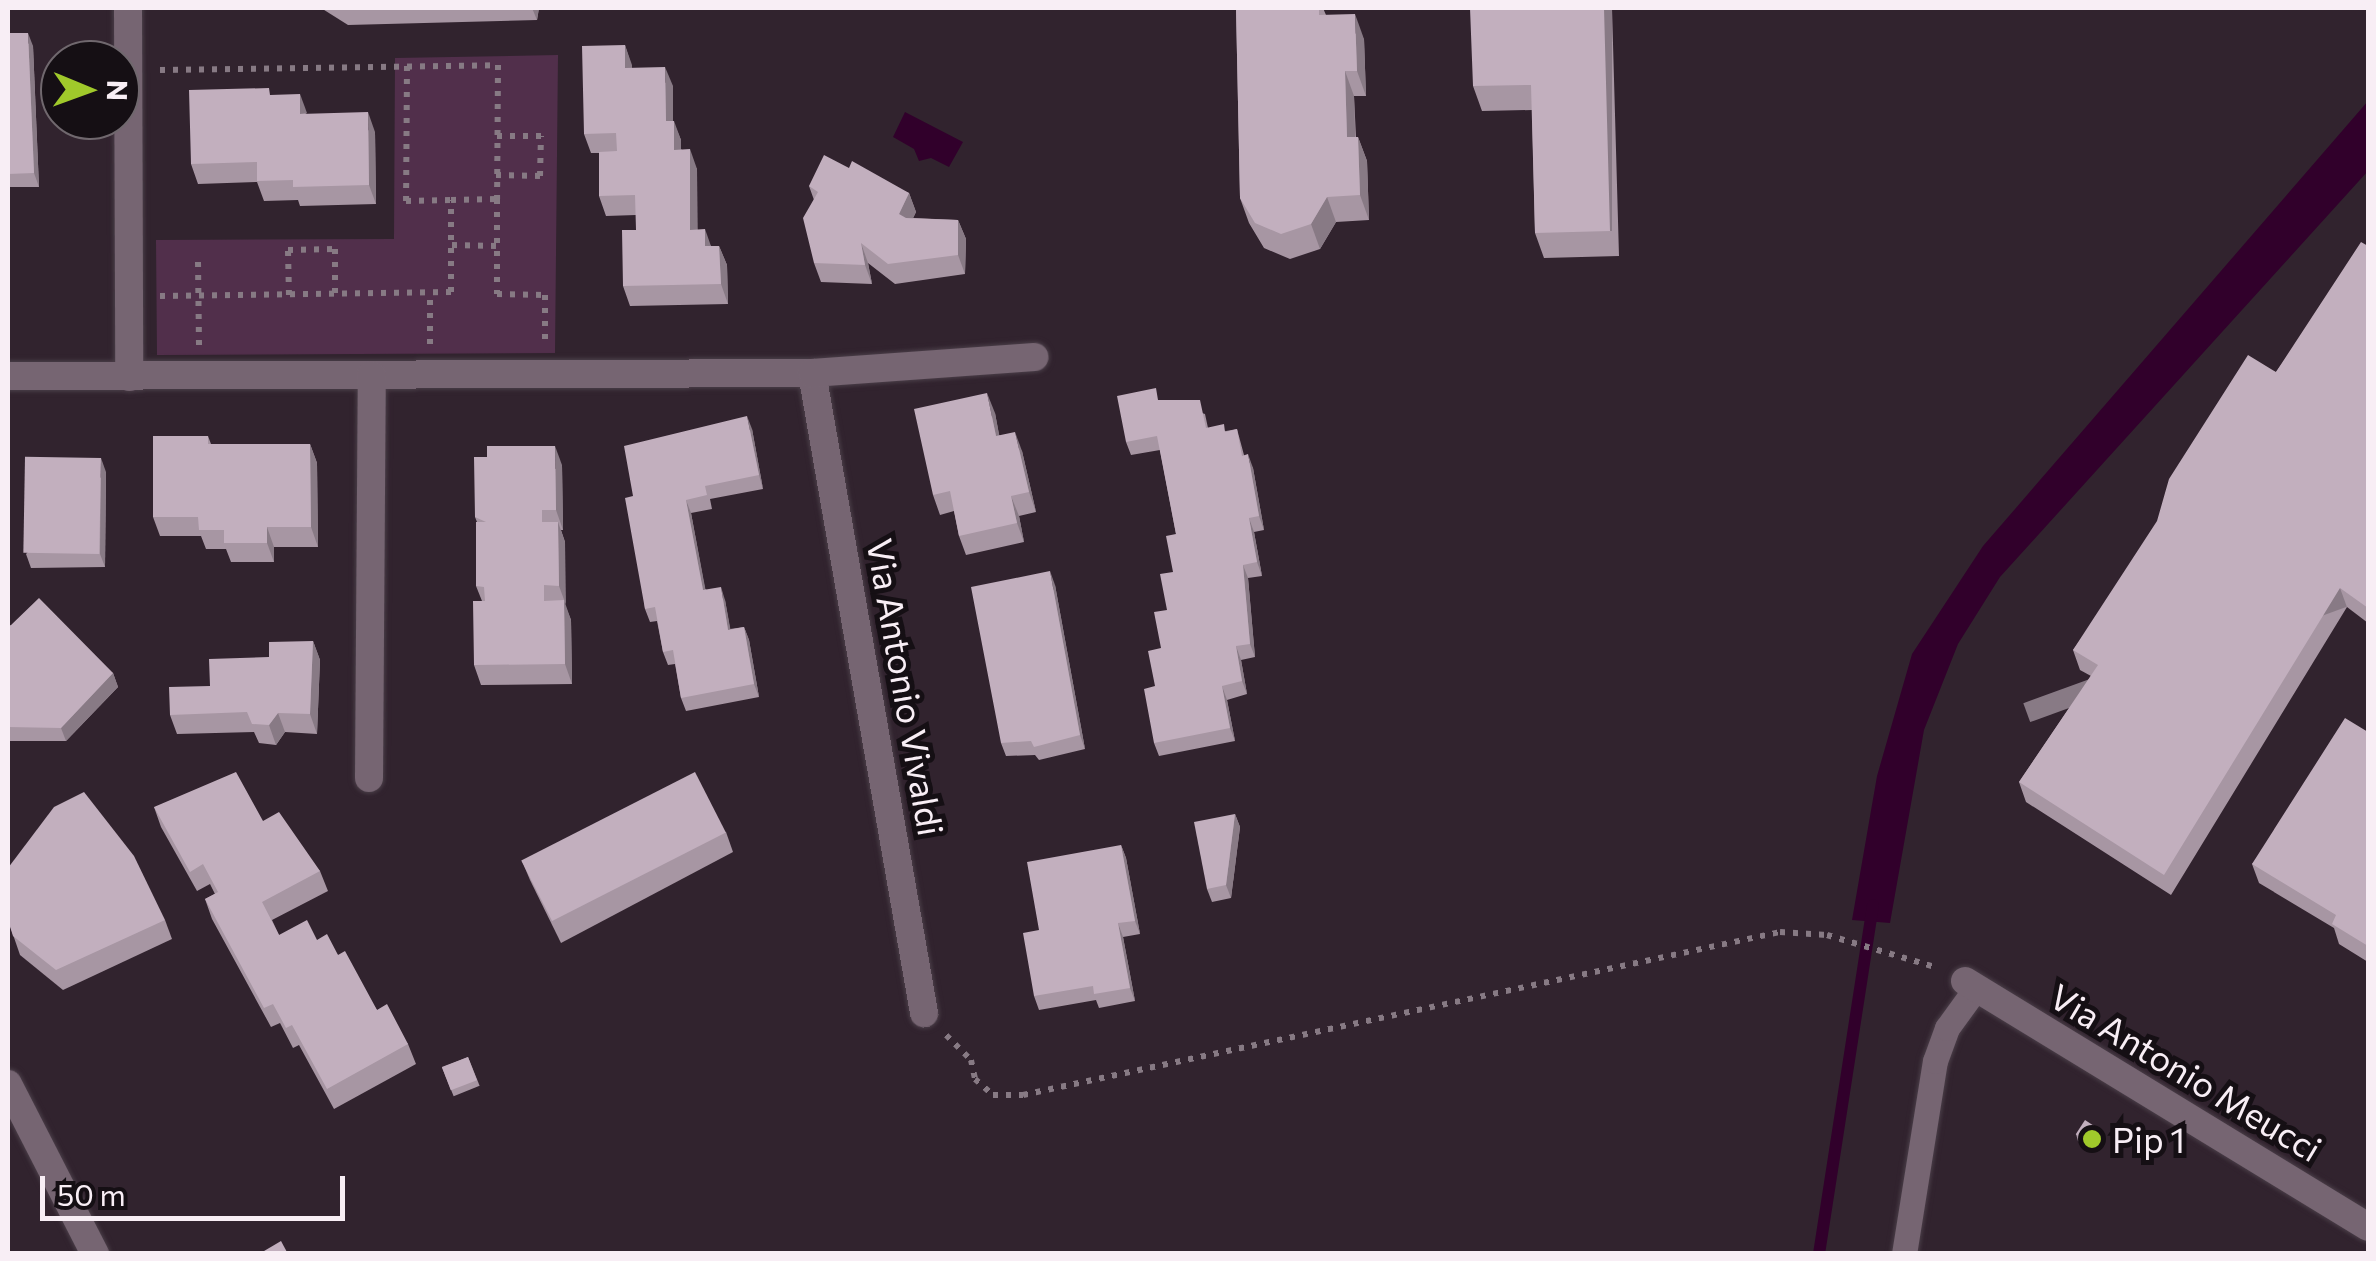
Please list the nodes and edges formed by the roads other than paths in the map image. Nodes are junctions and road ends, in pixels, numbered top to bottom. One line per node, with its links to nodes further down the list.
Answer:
1 (128, 8): 6 (street)
2 (1034, 357): 3 (street)
3 (812, 374): 4 (street); 9 (street, Via Antonio Vivaldi)
4 (372, 375): 6 (street); 7 (street)
5 (8, 376): 6 (street)
6 (129, 377)
7 (369, 778)
8 (1970, 985): 11 (street, Via Antonio Meucci); 13 (lane)
9 (924, 1014)
10 (8, 1084): 12 (street)
11 (2368, 1226)
12 (95, 1254)
13 (1904, 1254)

